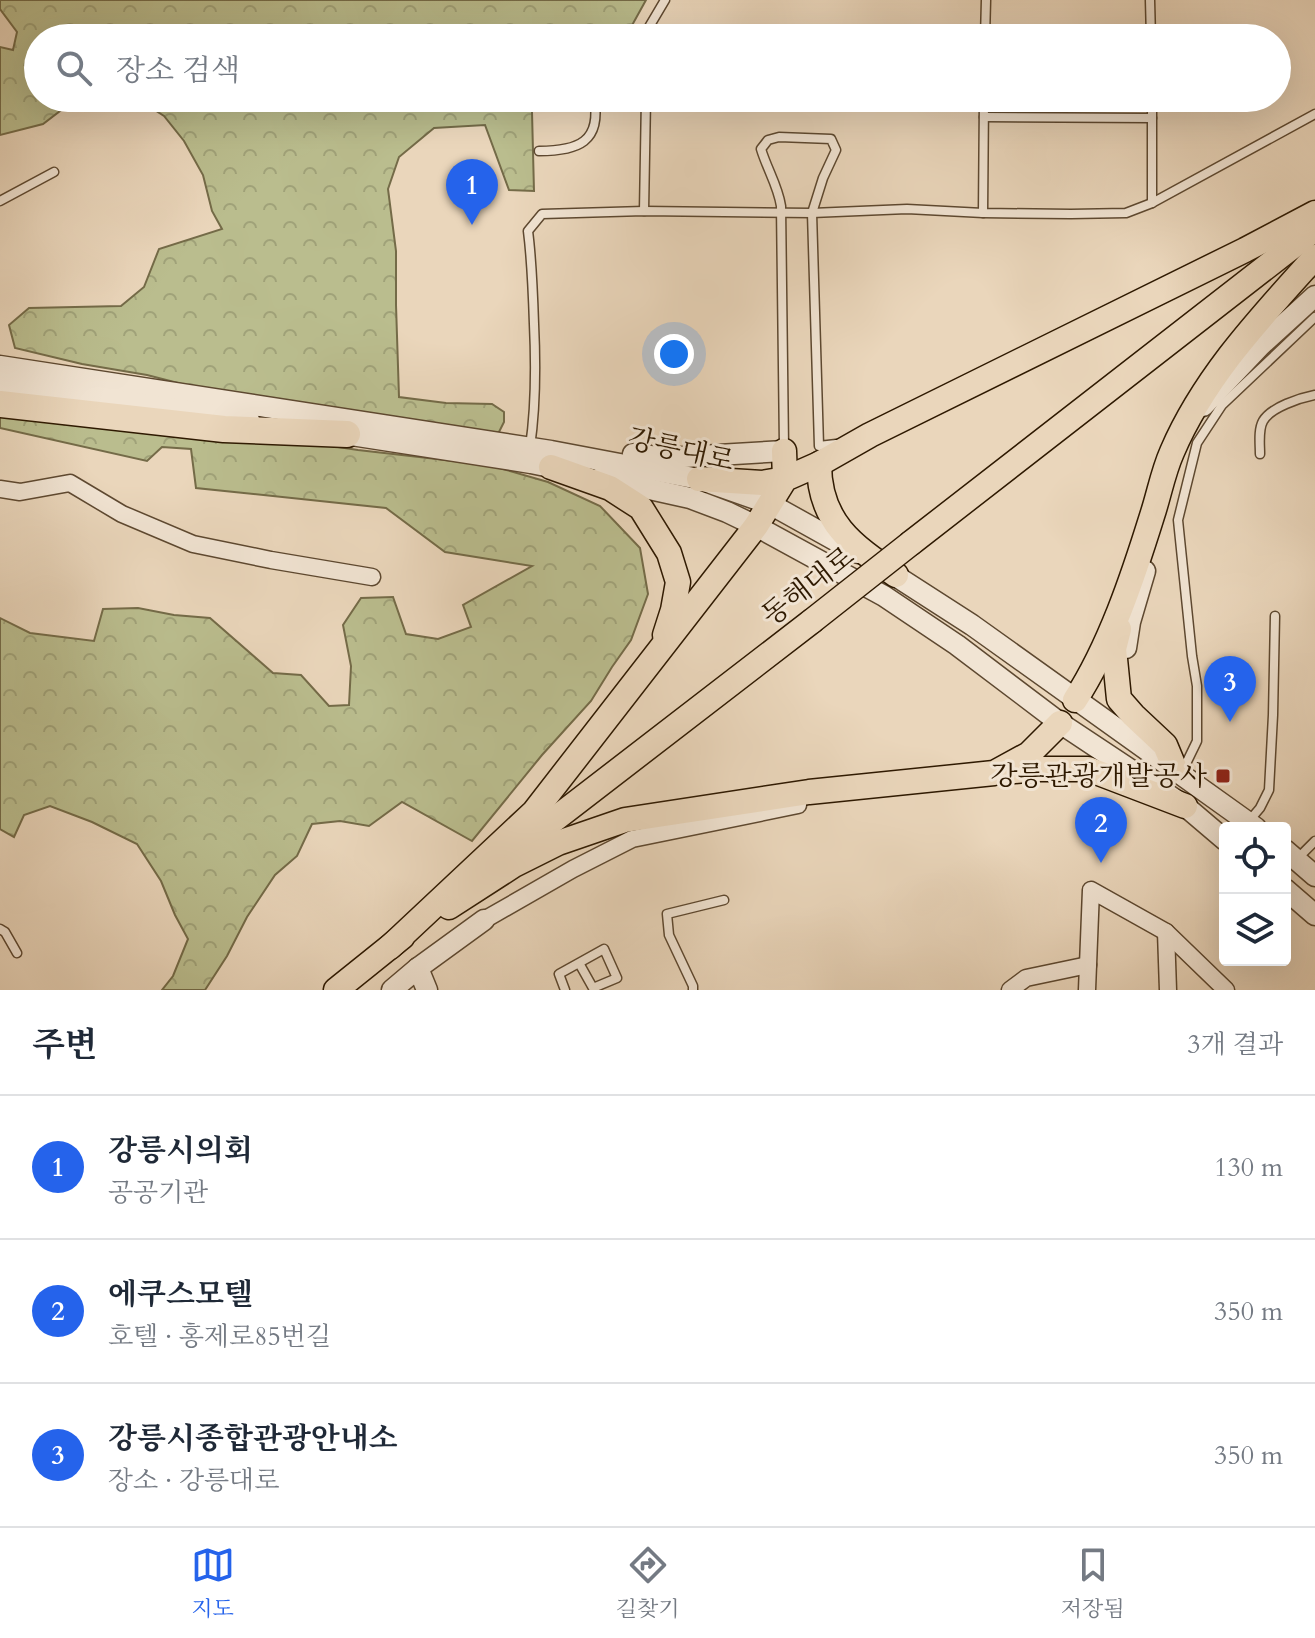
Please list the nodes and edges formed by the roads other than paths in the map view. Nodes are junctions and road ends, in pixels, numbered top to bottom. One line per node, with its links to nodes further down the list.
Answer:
1 (665, 0): 4 (lane)
2 (986, 0): 5 (lane)
3 (1150, 0): 6 (lane)
4 (651, 24)
5 (985, 24)
6 (1151, 24)
7 (597, 112): 14 (lane)
8 (646, 112): 18 (lane)
9 (984, 112): 12 (lane)
10 (1152, 112): 13 (lane)
11 (1315, 114): 17 (lane)
12 (984, 117): 13 (lane); 21 (lane)
13 (1152, 118): 17 (lane)
14 (539, 151)
15 (54, 172): 16 (lane)
16 (0, 201)
17 (1152, 203): 21 (lane)
18 (644, 211): 19 (lane); 33 (lane)
19 (780, 212): 20 (lane); 20 (lane); 34 (lane)
20 (812, 213): 21 (lane); 37 (lane)
21 (983, 213)
22 (1315, 213): 37 (main road)
23 (1315, 229): 68 (main road, 동해대로, bridge)
24 (1315, 257): 35 (main road)
25 (1315, 296): 31 (street)
26 (1314, 317): 53 (lane)
27 (0, 366): 33 (street, 강릉대로)
28 (0, 383): 32 (street, 강릉대로)
29 (1315, 395): 36 (lane)
30 (0, 404): 32 (highway)
31 (1189, 428): 35 (street); 50 (street)
32 (347, 434): 38 (street, 강릉대로)
33 (530, 448): 38 (street, 강릉대로)
34 (784, 451): 38 (street); 40 (main road)
35 (1171, 453): 46 (main road)
36 (1260, 454)
37 (819, 455): 40 (main road); 44 (main road)
38 (551, 459): 39 (street, 강릉대로); 43 (street, 강릉대로); 48 (main road)
39 (699, 479): 40 (main road); 42 (street, 강릉대로)
40 (785, 479): 42 (main road)
41 (0, 489): 45 (street)
42 (770, 504): 43 (main road); 44 (street, 강릉대로)
43 (756, 526): 48 (main road); 51 (street, 강릉대로)
44 (896, 575): 49 (street, 강릉대로)
45 (372, 577)
46 (1131, 583): 49 (main road); 50 (main road)
47 (1275, 616): 57 (lane)
48 (659, 652): 68 (main road)
49 (1075, 700): 51 (street); 53 (street, 강릉대로)
50 (1124, 704): 53 (main road)
51 (1060, 723): 54 (main road); 55 (street, 강릉대로)
52 (1074, 769): 54 (main road); 55 (main road); 65 (street)
53 (1178, 772): 56 (street, 강릉대로)
54 (994, 773): 68 (main road)
55 (1185, 806): 58 (street, 강릉대로)
56 (1248, 822)
57 (1253, 822)
58 (1219, 835)
59 (1315, 841): 60 (lane)
60 (1291, 854): 61 (street)
61 (1315, 876)
62 (1291, 894): 64 (street)
63 (724, 900): 77 (lane)
64 (1315, 915)
65 (484, 920): 72 (street)
66 (0, 929): 69 (lane)
67 (1166, 932): 71 (street); 80 (street); 81 (street)
68 (398, 940): 73 (main road, 동해대로)
69 (17, 953)
70 (579, 963): 70 (lane); 76 (lane)
71 (1088, 965): 78 (street); 79 (street)
72 (418, 968): 74 (street); 75 (street)
73 (336, 990)
74 (392, 990)
75 (427, 990)
76 (565, 990)
77 (693, 990)
78 (1010, 990)
79 (1087, 990)
80 (1168, 990)
81 (1226, 990)

